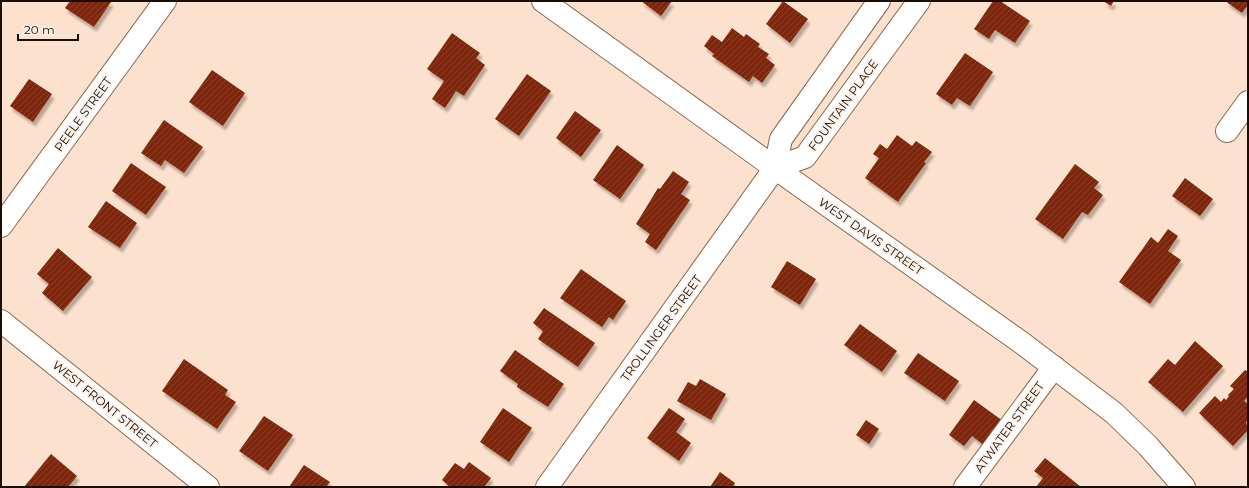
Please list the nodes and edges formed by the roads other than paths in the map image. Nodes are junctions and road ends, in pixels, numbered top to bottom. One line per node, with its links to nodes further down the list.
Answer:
1 (165, 1): 9 (street, PEELE STREET)
2 (543, 1): 5 (street, WEST DAVIS STREET)
3 (879, 1): 8 (street)
4 (919, 1): 8 (street, FOUNTAIN PLACE)
5 (571, 9): 8 (street, WEST DAVIS STREET)
6 (1248, 102): 7 (street)
7 (1227, 132)
8 (775, 168): 11 (street, WEST DAVIS STREET); 13 (street, TROLLINGER STREET)
9 (1, 226)
10 (1, 321): 12 (street, WEST FRONT STREET)
11 (1054, 367): 14 (street, ATWATER STREET); 15 (street, WEST DAVIS STREET)
12 (208, 487)
13 (547, 487)
14 (965, 487)
15 (1184, 487)

